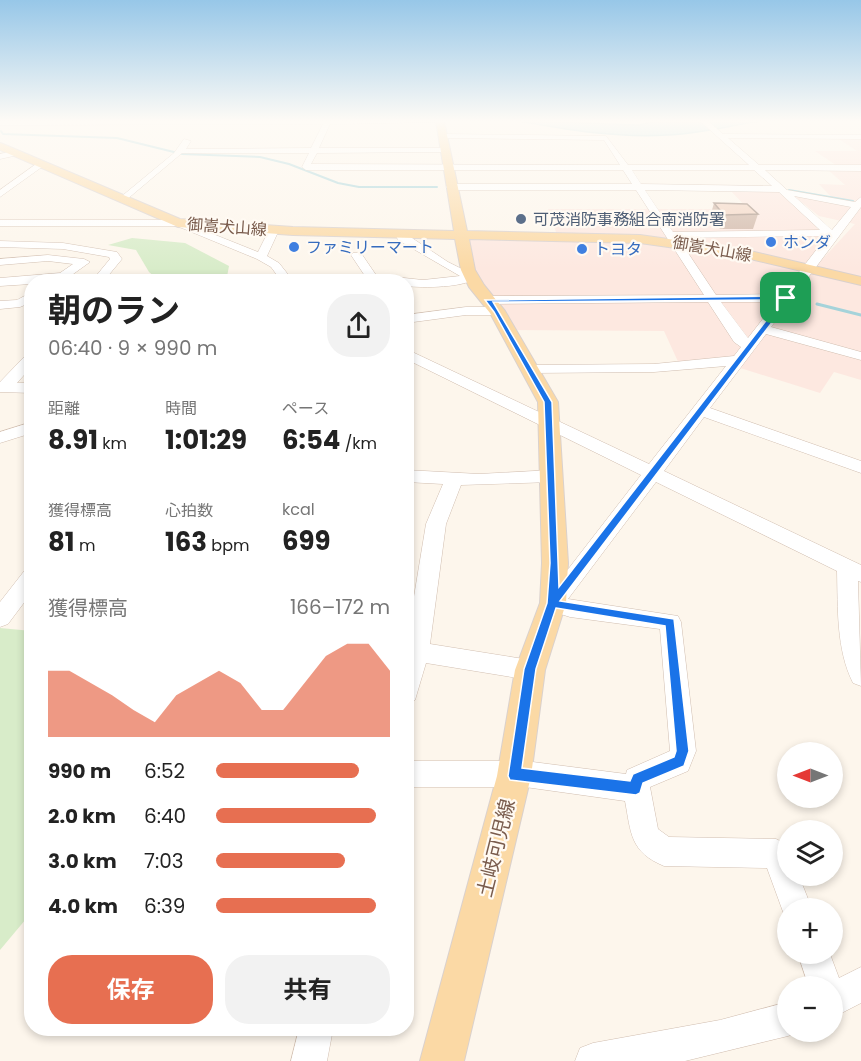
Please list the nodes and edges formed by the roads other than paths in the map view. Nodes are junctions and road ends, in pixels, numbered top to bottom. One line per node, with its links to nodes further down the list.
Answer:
1 (32, 171): 8 (street)
2 (58, 171): 13 (main road, 御嵩犬山線)
3 (158, 171): 13 (street)
4 (448, 171): 9 (main road, 土岐可児線)
5 (628, 171): 10 (street)
6 (761, 171): 11 (street)
7 (0, 180): 8 (street)
8 (18, 180): 12 (street)
9 (451, 187): 10 (street); 21 (main road, 土岐可児線)
10 (639, 187): 11 (street); 23 (street)
11 (784, 191): 14 (street); 18 (street)
12 (0, 194)
13 (125, 198): 16 (main road, 御嵩犬山線)
14 (859, 203): 18 (street)
15 (0, 223): 16 (street)
16 (178, 223): 17 (main road, 御嵩犬山線); 22 (street)
17 (248, 228): 19 (main road, 御嵩犬山線); 22 (main road)
18 (841, 229): 23 (street); 30 (street)
19 (274, 230): 20 (main road, 御嵩犬山線); 27 (street)
20 (400, 233): 21 (main road, 御嵩犬山線); 35 (street)
21 (461, 233): 23 (main road, 御嵩犬山線); 35 (main road, 土岐可児線)
22 (211, 236): 27 (street)
23 (673, 239): 30 (main road, 御嵩犬山線); 40 (street)
24 (0, 244): 25 (street)
25 (63, 246): 28 (street); 32 (street)
26 (357, 255): 34 (street)
27 (261, 257): 33 (street)
28 (48, 258): 29 (street); 31 (street)
29 (0, 262)
30 (809, 269): 37 (main road, 御嵩犬山線); 41 (street)
31 (66, 274)
32 (104, 274)
33 (282, 274)
34 (369, 274)
35 (472, 277): 39 (street); 44 (main road, 土岐可児線)
36 (24, 281): 38 (street)
37 (861, 281)
38 (0, 282)
39 (414, 284)
40 (712, 298): 41 (street); 44 (street); 47 (street)
41 (786, 298): 46 (street)
42 (24, 301): 43 (street)
43 (0, 305)
44 (492, 305): 45 (street); 52 (main road, 土岐可児線)
45 (414, 318)
46 (763, 328): 47 (street); 48 (street)
47 (750, 346): 50 (street)
48 (861, 356)
49 (414, 357): 56 (street)
50 (739, 360): 52 (street); 55 (street)
51 (24, 365): 53 (street)
52 (530, 369): 56 (main road, 土岐可児線)
53 (3, 387): 54 (street)
54 (24, 388)
55 (700, 410): 59 (street); 60 (street)
56 (550, 424): 60 (street); 61 (main road, 土岐可児線)
57 (24, 430): 58 (street)
58 (0, 438)
59 (861, 466)
60 (651, 472): 64 (street); 66 (street)
61 (552, 476): 63 (street); 66 (main road, 土岐可児線)
62 (414, 477): 63 (street)
63 (453, 481): 68 (street)
64 (854, 570): 71 (street)
65 (24, 586): 67 (street)
66 (553, 603): 70 (main road, 土岐可児線); 74 (street)
67 (0, 618)
68 (417, 652): 69 (street); 70 (street)
69 (414, 663)
70 (530, 669): 73 (main road, 土岐可児線)
71 (861, 676)
72 (414, 774): 73 (street)
73 (514, 776): 74 (street); 81 (main road, 土岐可児線)
74 (636, 789): 75 (street)
75 (793, 898)
76 (861, 984): 77 (street)
77 (843, 995)
78 (777, 1022): 82 (street)
79 (314, 1036): 80 (street)
80 (309, 1061)
81 (442, 1061)
82 (593, 1061)

